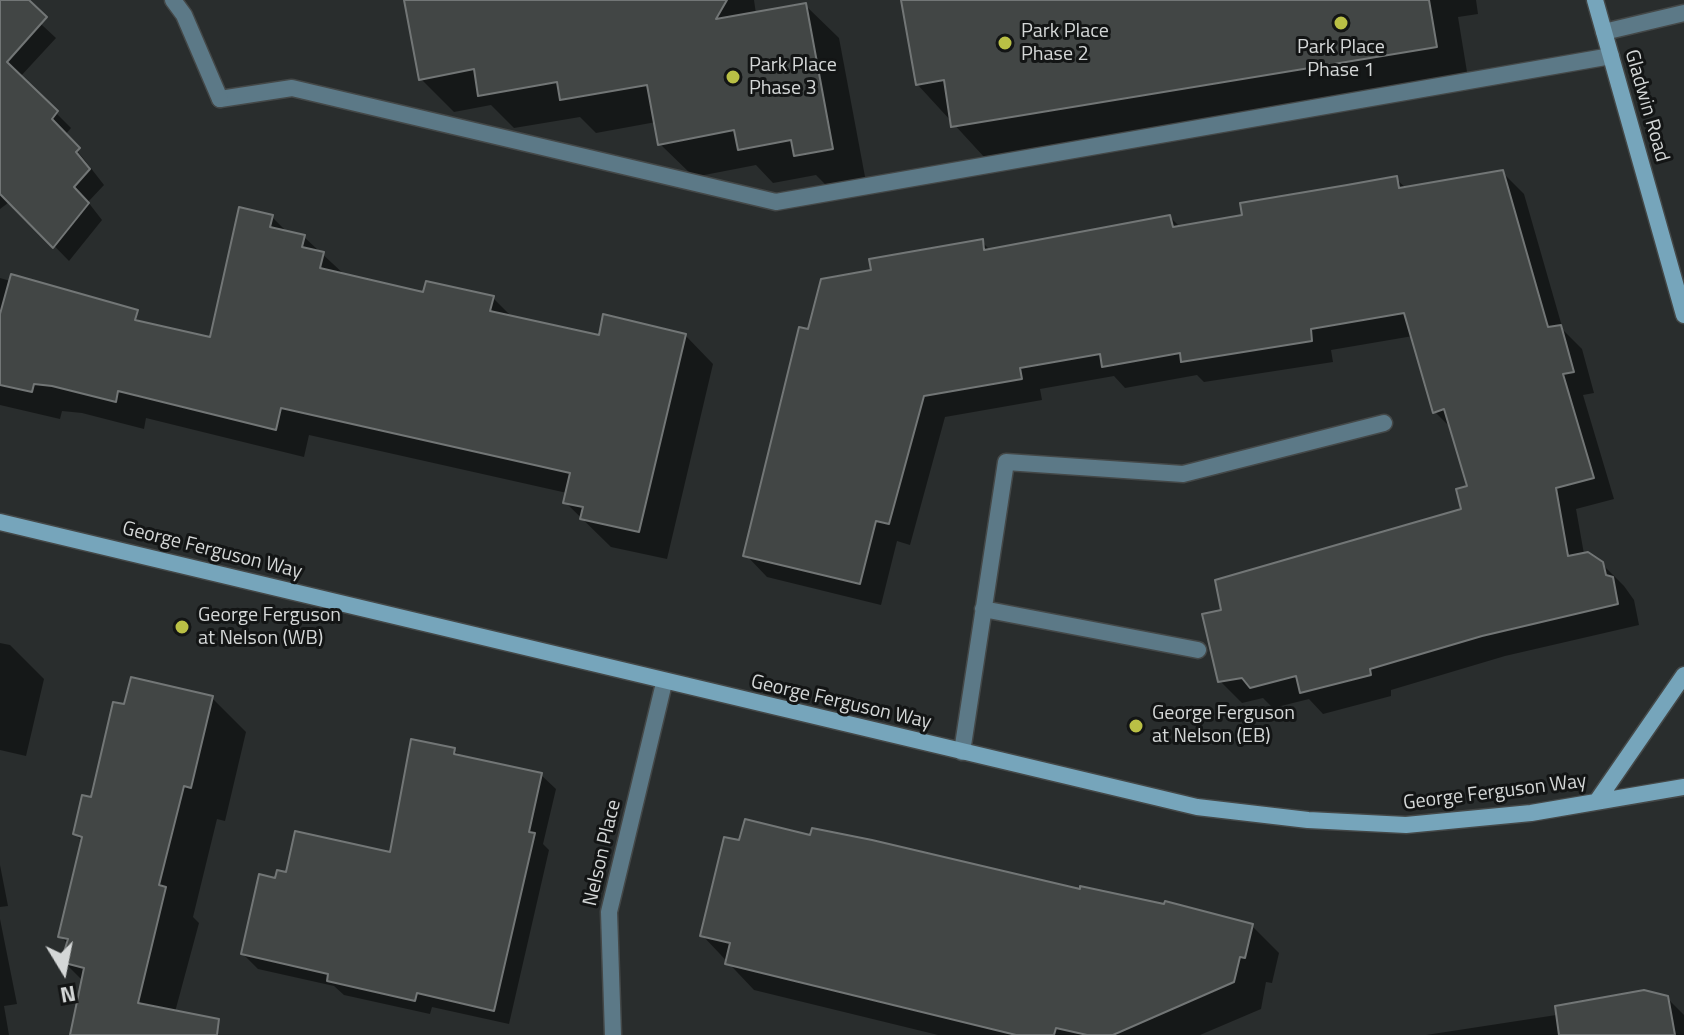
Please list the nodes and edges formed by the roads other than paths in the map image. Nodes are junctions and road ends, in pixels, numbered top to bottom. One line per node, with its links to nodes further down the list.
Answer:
1 (173, 0): 5 (street)
2 (1595, 0): 4 (main road, Gladwin Road)
3 (1684, 13): 4 (street)
4 (1604, 32): 5 (main road, Gladwin Road)
5 (1611, 56): 6 (main road, Gladwin Road)
6 (1684, 315)
7 (1384, 423): 9 (street)
8 (0, 522): 12 (main road, George Ferguson Way)
9 (983, 609): 10 (street); 13 (street)
10 (1198, 650)
11 (1684, 675): 15 (main road)
12 (664, 683): 13 (main road, George Ferguson Way); 16 (street, Nelson Place)
13 (962, 752): 15 (main road, George Ferguson Way)
14 (1684, 787): 15 (main road, George Ferguson Way)
15 (1597, 801)
16 (613, 1035)

